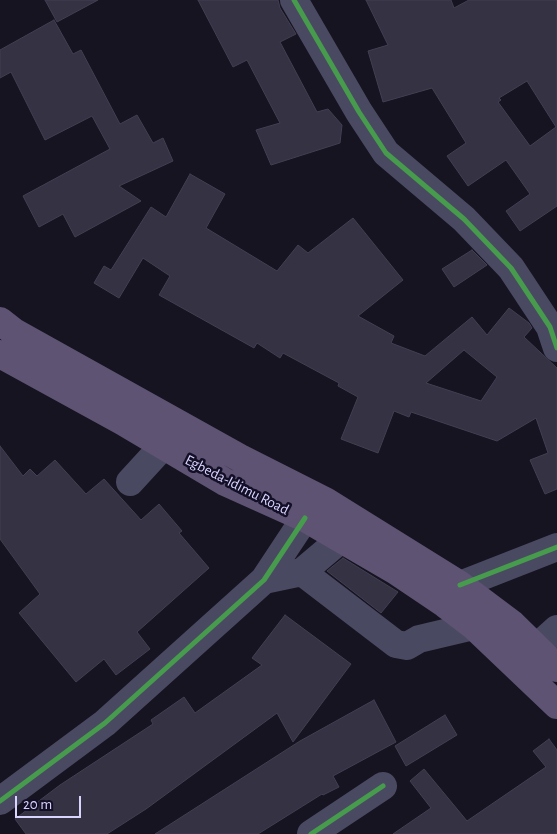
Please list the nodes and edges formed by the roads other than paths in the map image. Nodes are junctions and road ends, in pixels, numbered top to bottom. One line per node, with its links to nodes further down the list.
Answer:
1 (294, 0): 3 (street)
2 (0, 321): 6 (main road, Egbeda-Idimu Road)
3 (557, 348)
4 (0, 354): 5 (main road, Egbeda-Idimu Road)
5 (162, 446): 7 (street); 8 (main road, Egbeda-Idimu Road)
6 (240, 458): 8 (main road); 14 (main road, Egbeda-Idimu Road)
7 (130, 482)
8 (226, 482): 9 (main road, Egbeda-Idimu Road)
9 (305, 518): 10 (main road, Egbeda-Idimu Road); 13 (street)
10 (341, 539): 12 (street); 15 (main road, Egbeda-Idimu Road)
11 (557, 547): 14 (street)
12 (302, 572): 13 (street); 15 (street)
13 (264, 580): 21 (street)
14 (460, 585): 17 (main road, Egbeda-Idimu Road)
15 (474, 626): 19 (main road, Egbeda-Idimu Road)
16 (557, 629): 17 (street)
17 (538, 648): 18 (main road, Egbeda-Idimu Road)
18 (557, 668)
19 (557, 705)
20 (383, 786): 22 (street)
21 (0, 801)
22 (311, 834)

